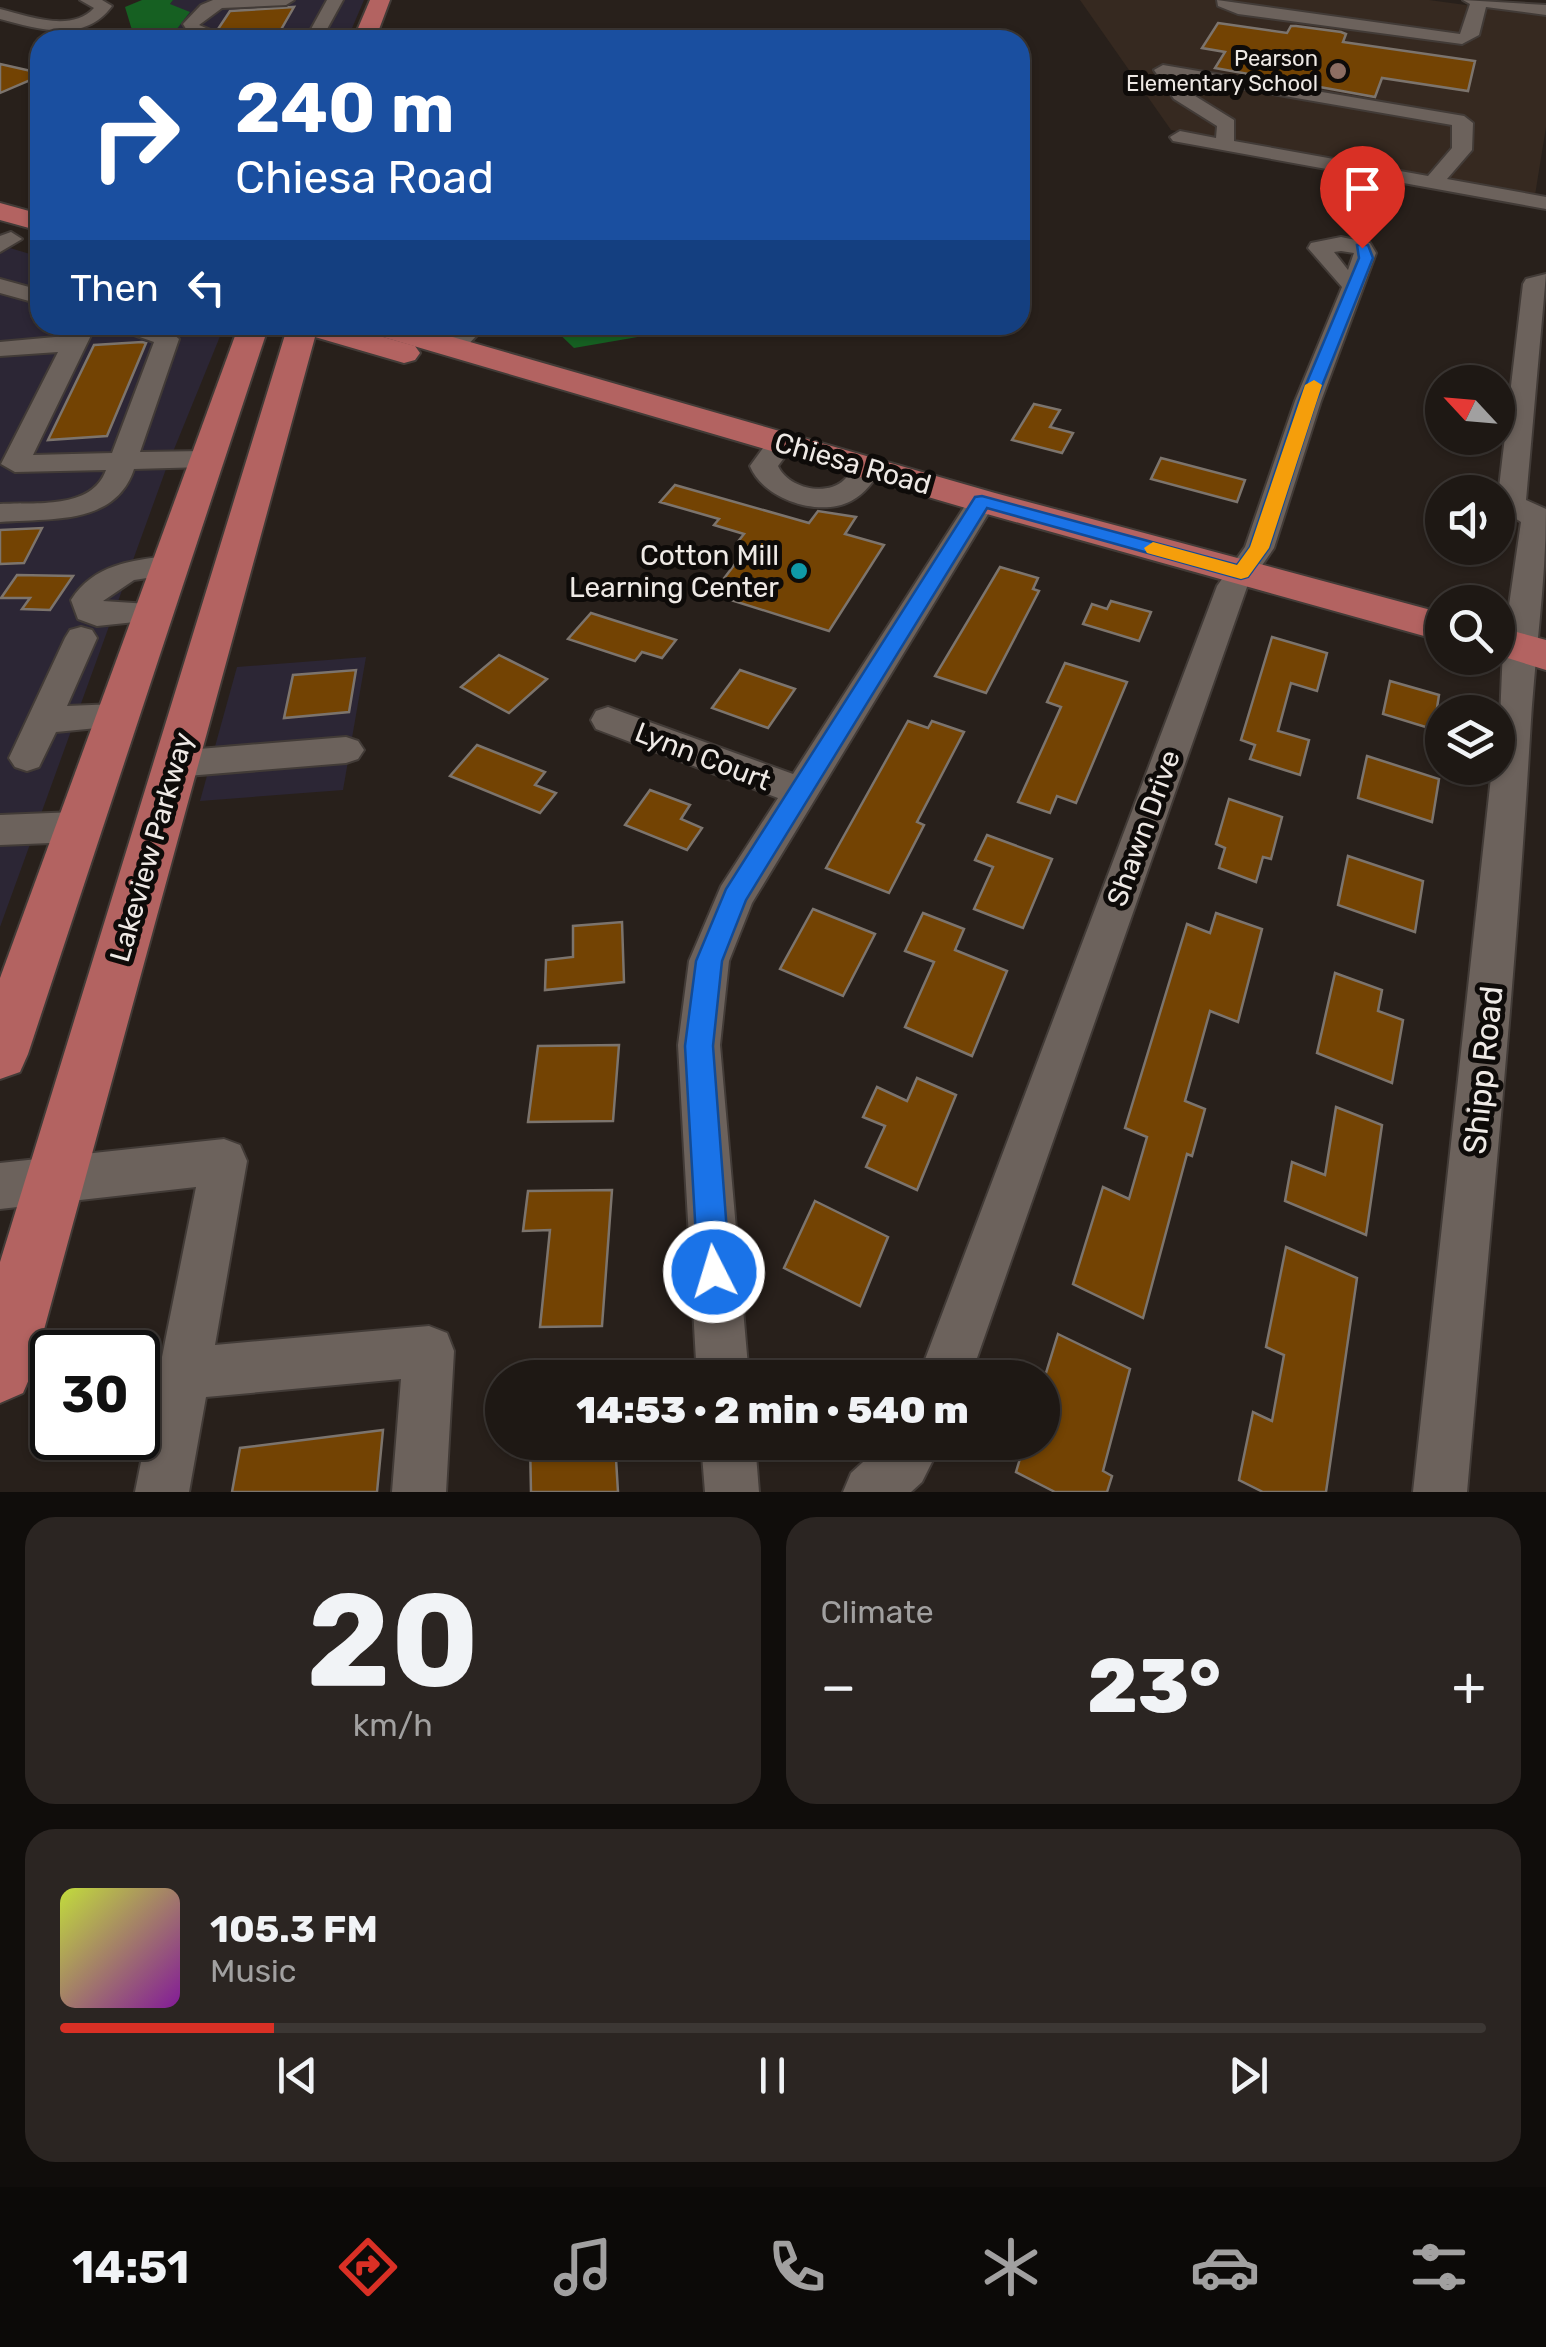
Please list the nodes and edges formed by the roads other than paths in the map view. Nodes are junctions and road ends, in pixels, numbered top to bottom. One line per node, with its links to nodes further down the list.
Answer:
1 (125, 0): 8 (street)
2 (286, 0): 9 (street)
3 (335, 0): 13 (street)
4 (380, 0): 14 (main road)
5 (1225, 0): 7 (street)
6 (1471, 0): 7 (street)
7 (1478, 1): 10 (street)
8 (96, 3): 11 (street)
9 (205, 3): 12 (street)
10 (1546, 10)
11 (0, 14)
12 (195, 30)
13 (319, 30)
14 (368, 30)
15 (1177, 50): 16 (street)
16 (1163, 70): 17 (street); 18 (street)
17 (1192, 102): 18 (street); 20 (street)
18 (1464, 135): 21 (street)
19 (1180, 137): 20 (street)
20 (1224, 145): 21 (street)
21 (1435, 183): 22 (street)
22 (1546, 203)
23 (0, 211): 24 (main road)
24 (30, 220)
25 (30, 237): 26 (main road)
26 (4, 240): 27 (main road)
27 (30, 245)
28 (1546, 281): 47 (street)
29 (1354, 285): 49 (street, Shawn Drive)
30 (3, 292): 31 (street)
31 (30, 296)
32 (73, 335): 40 (street)
33 (79, 335): 44 (street)
34 (156, 335): 44 (street)
35 (250, 335): 43 (main road)
36 (302, 335): 41 (main road, Lakeview Parkway)
37 (373, 335): 41 (main road)
38 (396, 335): 42 (main road, Chiesa Road)
39 (449, 336): 42 (main road, Chiesa Road)
40 (0, 348)
41 (287, 379): 50 (main road, Lakeview Parkway)
42 (612, 394): 45 (main road, Chiesa Road)
43 (205, 459): 44 (street); 48 (main road)
44 (124, 462): 46 (street)
45 (982, 501): 49 (main road, Chiesa Road); 62 (street)
46 (0, 514)
47 (1541, 519): 54 (street, Shipp Road)
48 (168, 566): 51 (main road); 51 (street)
49 (1241, 572): 52 (main road, Chiesa Road); 68 (street, Shawn Drive)
50 (219, 610): 51 (main road); 61 (main road, Lakeview Parkway)
51 (153, 614): 55 (main road)
52 (1425, 622)
53 (81, 638): 56 (street)
54 (1521, 648): 58 (street, Shipp Road)
55 (116, 716): 56 (street); 63 (main road)
56 (44, 720): 60 (street)
57 (608, 720): 62 (street, Lynn Court)
58 (1530, 746): 77 (street, Shipp Road)
59 (346, 750): 61 (street)
60 (27, 758)
61 (175, 764): 66 (main road, Lakeview Parkway)
62 (799, 791): 67 (street)
63 (76, 827): 64 (street); 65 (main road)
64 (0, 830)
65 (0, 1054)
66 (27, 1183): 69 (main road, Lakeview Parkway); 70 (street)
67 (721, 1360)
68 (951, 1360)
69 (0, 1370)
70 (186, 1373): 73 (street); 74 (street)
71 (729, 1460): 75 (street)
72 (905, 1460): 76 (street)
73 (162, 1492)
74 (419, 1492)
75 (732, 1492)
76 (870, 1492)
77 (1440, 1492)

